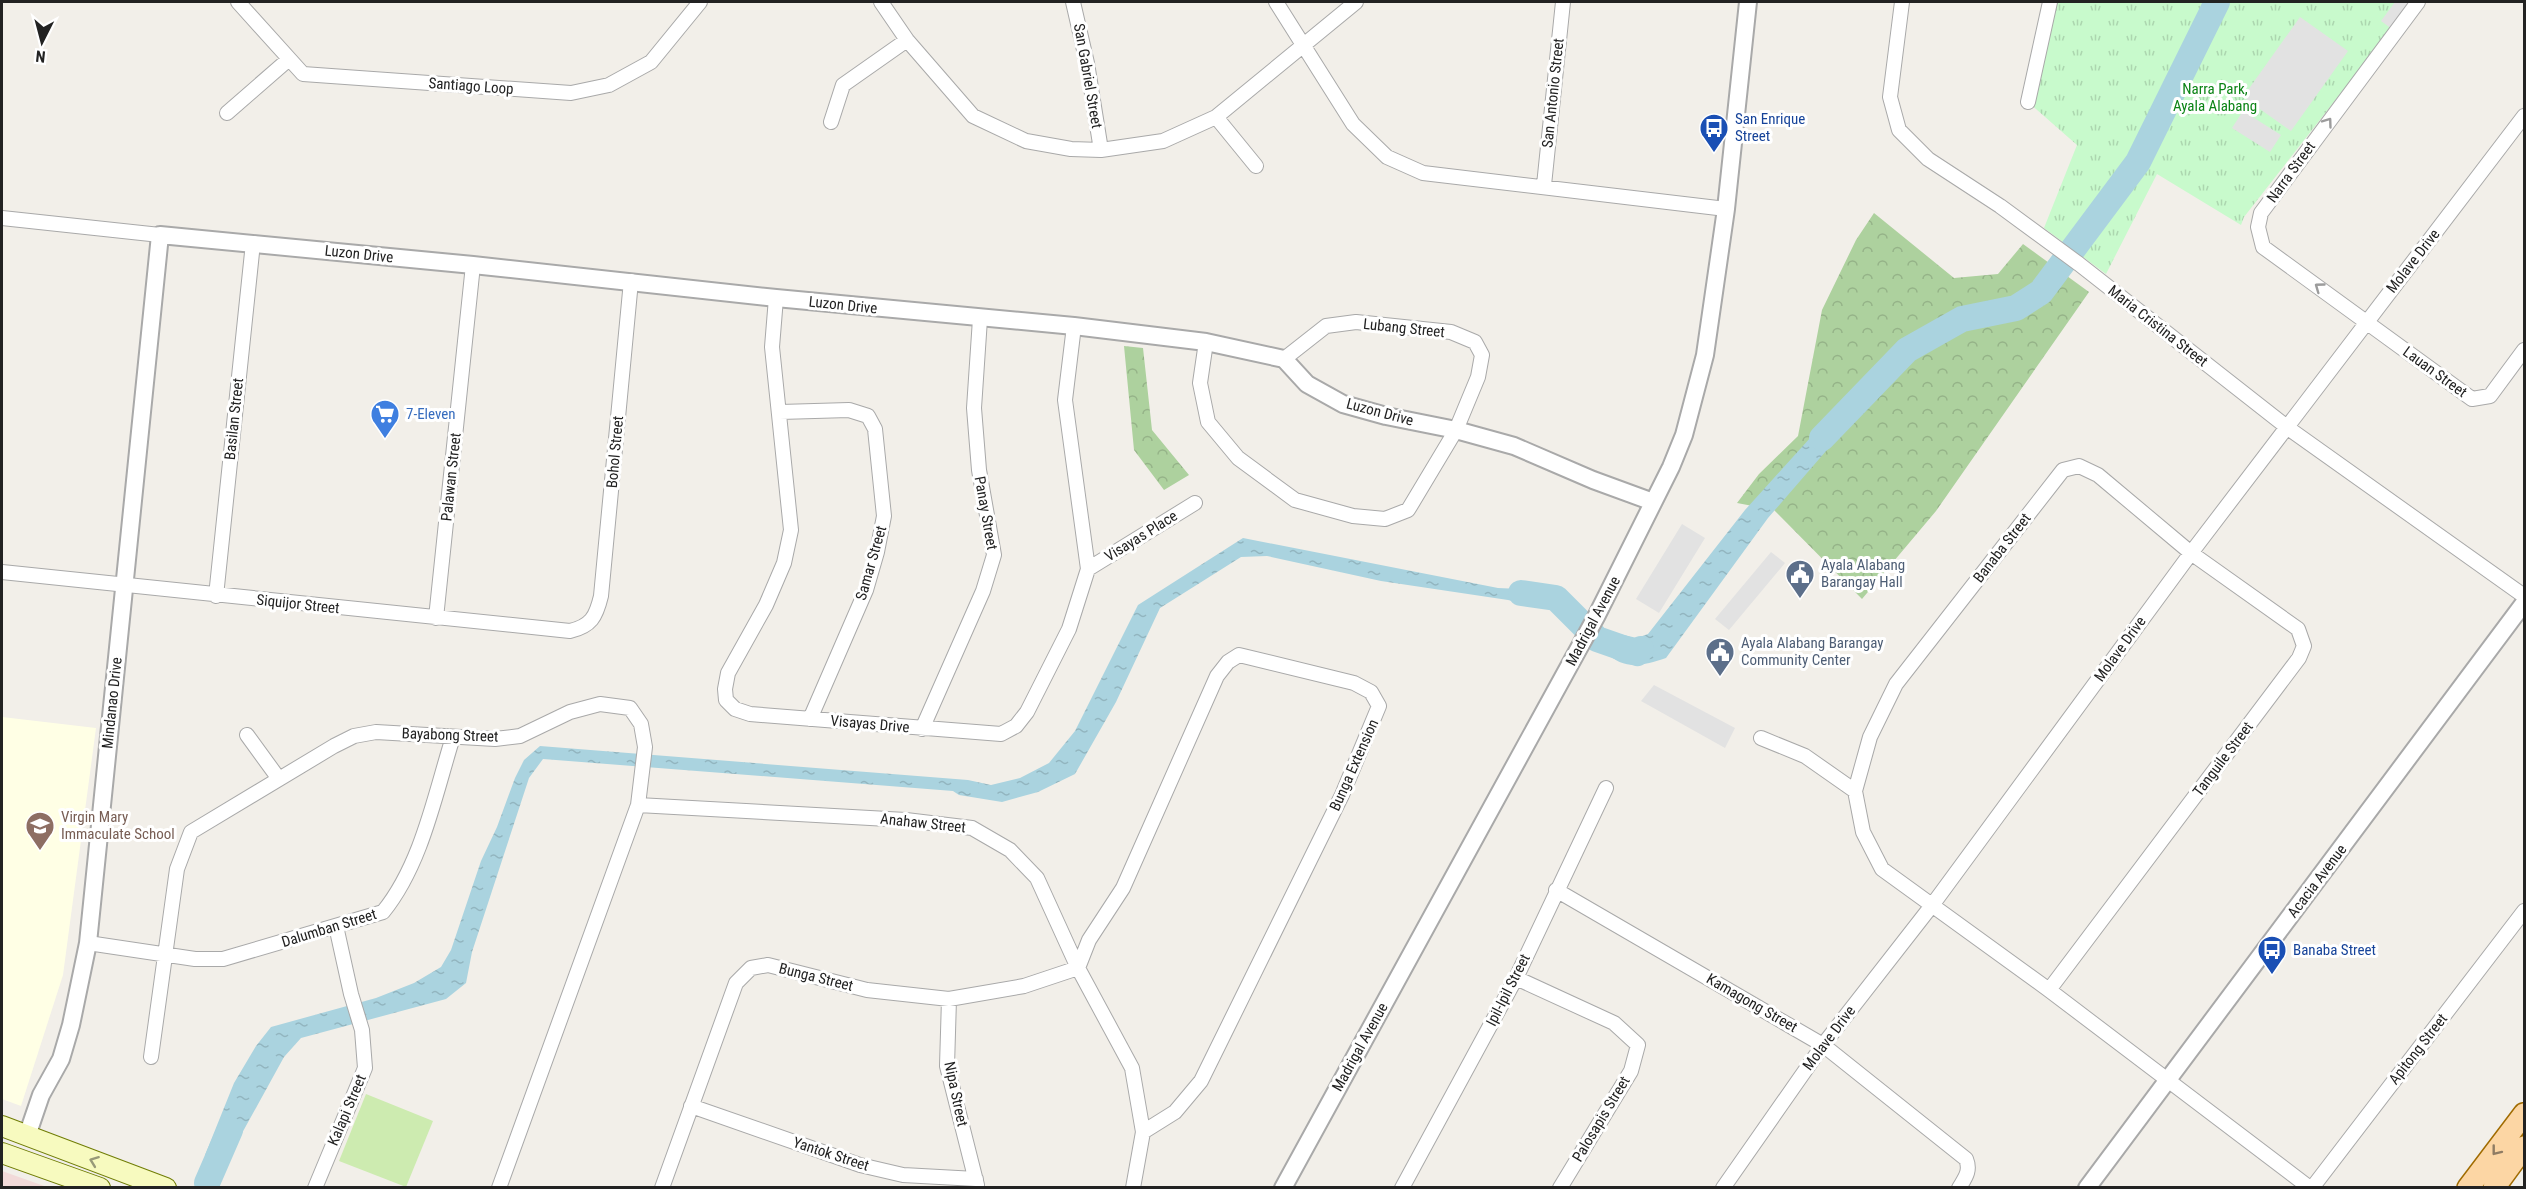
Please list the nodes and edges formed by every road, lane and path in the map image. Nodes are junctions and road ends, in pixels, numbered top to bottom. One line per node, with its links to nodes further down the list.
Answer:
1 (238, 2): 14 (street, Santiago Loop)
2 (700, 2): 14 (street, Santiago Loop)
3 (881, 2): 12 (street)
4 (1073, 2): 20 (street, San Gabriel Street)
5 (1276, 2): 13 (street)
6 (1356, 2): 13 (street)
7 (1563, 2): 22 (street, San Antonio Street)
8 (1748, 2): 23 (street, Madrigal Avenue)
9 (1902, 2): 37 (street, Maria Cristina Street)
10 (2050, 2): 15 (street)
11 (2418, 2): 31 (street, Narra Street, one-way to 11)
12 (907, 40): 19 (street); 20 (street)
13 (1303, 47): 18 (street); 22 (street)
14 (289, 59): 16 (street)
15 (2028, 102)
16 (228, 112)
17 (2524, 116): 31 (street, Molave Drive)
18 (1216, 117): 20 (street); 21 (street)
19 (831, 122)
20 (1101, 150)
21 (1256, 166)
22 (1544, 185): 23 (street)
23 (1726, 208): 39 (street, Madrigal Avenue)
24 (2, 218): 25 (street, Luzon Drive)
25 (160, 235): 26 (street, Luzon Drive); 44 (street, Mindanao Drive)
26 (253, 243): 27 (street, Luzon Drive); 45 (street, Basilan Street)
27 (473, 265): 28 (street, Luzon Drive); 48 (street, Palawan Street)
28 (631, 281): 29 (street, Luzon Drive); 49 (street, Bohol Street)
29 (776, 298): 30 (street, Luzon Drive); 36 (street, Visayas Drive)
30 (980, 319): 32 (street, Luzon Drive); 51 (street, Panay Street)
31 (2366, 321): 34 (street, Lauan Street); 37 (street, Molave Drive)
32 (1074, 326): 33 (street, Luzon Drive); 42 (street, Visayas Drive)
33 (1206, 342): 35 (street, Luzon Drive); 38 (street, Lubang Street)
34 (2524, 350)
35 (1284, 359): 38 (street, Luzon Drive); 38 (street, Lubang Street)
36 (780, 412): 50 (street, Visayas Drive); 50 (street, Samar Street)
37 (2288, 428): 41 (street, Molave Drive); 46 (street, Maria Cristina Street)
38 (1456, 430): 39 (street, Luzon Drive)
39 (1653, 502): 86 (street, Madrigal Avenue)
40 (1195, 503): 42 (street, Visayas Place)
41 (2191, 553): 57 (street, Banaba Street); 60 (street, Molave Drive); 67 (street, Tanguile Street)
42 (1088, 569): 51 (street, Visayas Drive)
43 (2, 572): 44 (street, Siquijor Street)
44 (124, 585): 45 (street, Siquijor Street); 63 (street, Mindanao Drive)
45 (216, 596): 48 (street, Siquijor Street)
46 (2524, 596)
47 (2524, 603): 71 (street, Acacia Avenue)
48 (436, 618): 49 (street, Siquijor Street)
49 (592, 622)
50 (810, 719): 51 (street, Visayas Drive)
51 (922, 729)
52 (247, 735): 55 (street)
53 (453, 737): 55 (street, Bayabong Street); 58 (street, Bayabong Street); 62 (street, Dalumban Street)
54 (1761, 738): 57 (street)
55 (279, 778): 64 (street, Bayabong Street)
56 (1606, 788): 59 (street, Ipil-Ipil Street)
57 (1855, 791): 60 (street, Banaba Street)
58 (638, 805): 65 (street, Anahaw Street); 80 (street, Bayabong Street)
59 (1556, 890): 66 (street, Ipil-Ipil Street); 69 (street, Kamagong Street)
60 (1933, 904): 67 (street, Banaba Street); 69 (street, Molave Drive)
61 (2524, 911): 92 (street, Apitong Street)
62 (336, 926): 64 (street, Dalumban Street); 83 (street, Kalapi Street)
63 (88, 943): 64 (street, Dalumban Street); 76 (street, Mindanao Drive)
64 (166, 954): 70 (street, Bayabong Street)
65 (1078, 968): 68 (street, Bunga Street); 75 (street, Anahaw Street); 75 (street, Bunga Extension)
66 (1516, 978): 87 (street, Ipil-Ipil Street); 88 (street, Palosapis Street)
67 (2049, 990): 71 (street, Banaba Street)
68 (949, 999): 72 (street, Bunga Street); 79 (street, Nipa Street)
69 (1823, 1045): 89 (street, Molave Drive); 90 (street, Kamagong Street)
70 (152, 1057)
71 (2169, 1080): 91 (street, Acacia Avenue); 92 (street, Banaba Street)
72 (691, 1106): 79 (street, Yantok Street); 84 (street, Bunga Street)
73 (2524, 1114): 93 (main road, one-way to 93)
74 (2, 1126): 76 (main road)
75 (1143, 1132): 85 (street, Anahaw Street)
76 (27, 1136): 78 (street, Mindanao Drive); 82 (main road, one-way to 76)
77 (2524, 1147): 94 (main road)
78 (10, 1156): 81 (main road)
79 (977, 1183)
80 (503, 1186)
81 (100, 1188)
82 (166, 1188)
83 (315, 1188)
84 (662, 1188)
85 (1133, 1188)
86 (1283, 1188)
87 (1402, 1188)
88 (1560, 1188)
89 (1723, 1188)
90 (1959, 1188)
91 (2087, 1188)
92 (2311, 1188)
93 (2468, 1188)
94 (2494, 1188)

